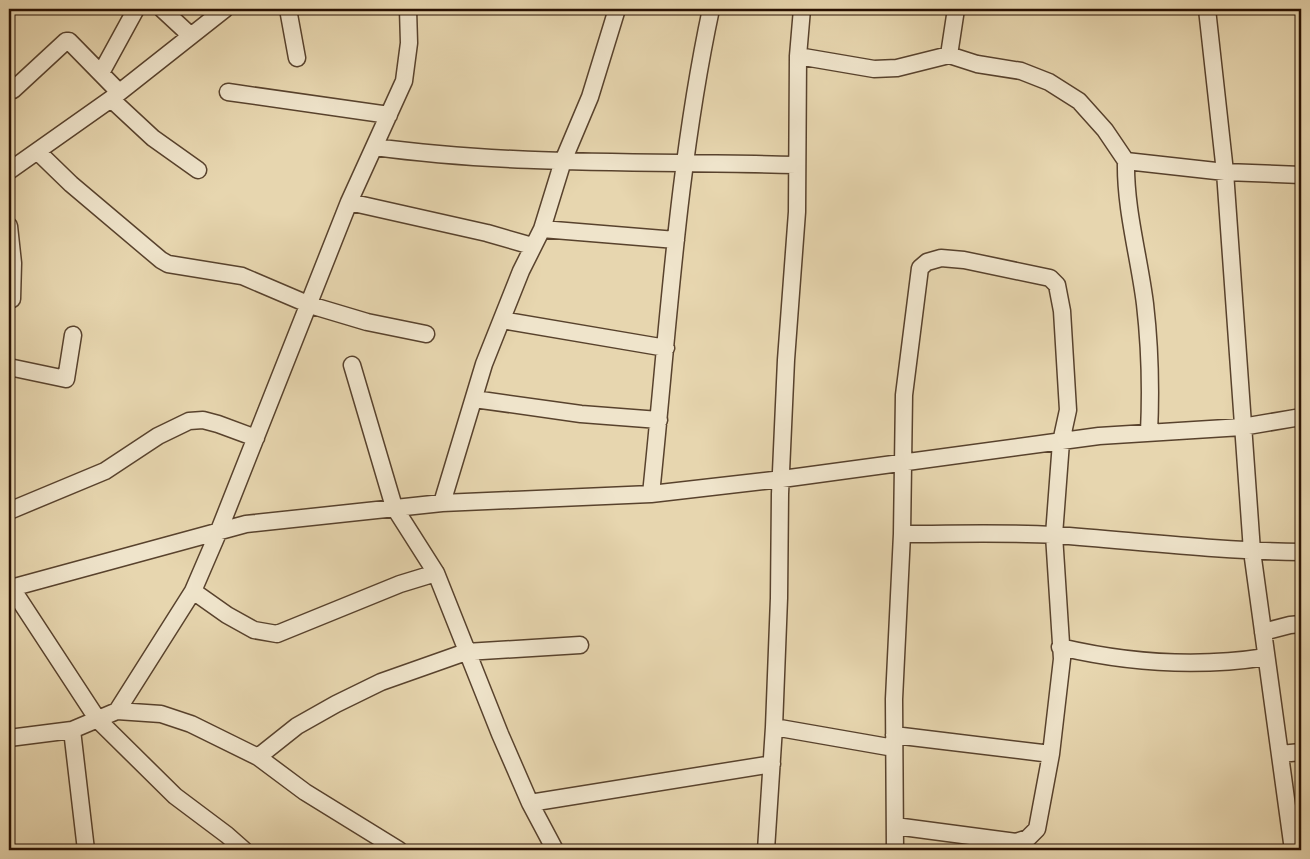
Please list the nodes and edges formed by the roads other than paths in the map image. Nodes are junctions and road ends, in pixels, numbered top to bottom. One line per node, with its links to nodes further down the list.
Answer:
1 (136, 9): 15 (street)
2 (162, 9): 11 (street)
3 (225, 9): 11 (street)
4 (288, 9): 14 (street)
5 (408, 9): 19 (street)
6 (616, 9): 22 (street)
7 (711, 9): 24 (street)
8 (802, 9): 12 (street)
9 (956, 9): 13 (street)
10 (1207, 9): 28 (street)
11 (190, 35): 18 (street)
12 (798, 56): 13 (street); 25 (street)
13 (949, 56): 23 (street)
14 (297, 58)
15 (101, 73): 16 (street); 18 (street)
16 (13, 90)
17 (228, 92): 19 (street)
18 (115, 96): 21 (street); 26 (street)
19 (388, 115): 20 (street)
20 (375, 147): 22 (street); 30 (street)
21 (38, 152): 27 (street); 36 (street)
22 (563, 161): 24 (street); 32 (street)
23 (1126, 161): 28 (street); 47 (street)
24 (685, 162): 25 (street); 33 (street)
25 (796, 165): 51 (street)
26 (198, 170)
27 (9, 171)
28 (1225, 172): 29 (street); 46 (street)
29 (1301, 175)
30 (349, 202): 34 (street); 36 (street)
31 (9, 226): 35 (street)
32 (542, 229): 33 (street); 34 (street)
33 (676, 240): 40 (street)
34 (532, 246): 37 (street)
35 (12, 299)
36 (310, 305): 38 (street); 48 (street)
37 (502, 320): 40 (street); 43 (street)
38 (426, 334)
39 (73, 335): 42 (street)
40 (666, 348): 45 (street)
41 (352, 365): 54 (street)
42 (9, 367)
43 (474, 399): 45 (street); 53 (street)
44 (1301, 417): 46 (street)
45 (658, 420): 52 (street)
46 (1242, 428): 47 (street); 59 (street)
47 (1149, 433): 49 (street)
48 (256, 438): 55 (street); 56 (street)
49 (1061, 442): 50 (street); 50 (street); 58 (street)
50 (904, 463): 51 (street); 57 (street)
51 (782, 479): 52 (street); 72 (street)
52 (651, 494): 53 (street)
53 (442, 503): 54 (street)
54 (394, 507): 56 (street); 61 (street)
55 (9, 511)
56 (218, 533): 62 (street); 63 (street)
57 (902, 534): 58 (street); 75 (street)
58 (1054, 535): 59 (street); 67 (street)
59 (1252, 551): 60 (street); 65 (street)
60 (1301, 552)
61 (436, 573): 63 (street); 68 (street)
62 (10, 586): 71 (street)
63 (193, 590): 70 (street)
64 (1301, 624): 65 (street)
65 (1263, 632): 69 (street)
66 (580, 645): 68 (street)
67 (1060, 646): 69 (street); 77 (street)
68 (466, 652): 79 (street); 81 (street)
69 (1266, 657): 78 (street)
70 (117, 710): 71 (street); 79 (street)
71 (98, 720): 73 (street); 85 (street)
72 (774, 727): 75 (street); 80 (street)
73 (72, 730): 74 (street); 84 (street)
74 (9, 738)
75 (894, 741): 77 (street); 82 (street)
76 (1301, 752): 78 (street)
77 (1051, 754): 83 (street)
78 (1280, 754): 90 (street)
79 (258, 757): 86 (street)
80 (772, 764): 81 (street); 88 (street)
81 (530, 803): 87 (street)
82 (895, 826): 83 (street); 89 (street)
83 (986, 844)
84 (86, 850)
85 (244, 850)
86 (399, 850)
87 (555, 850)
88 (766, 850)
89 (895, 850)
90 (1293, 850)

